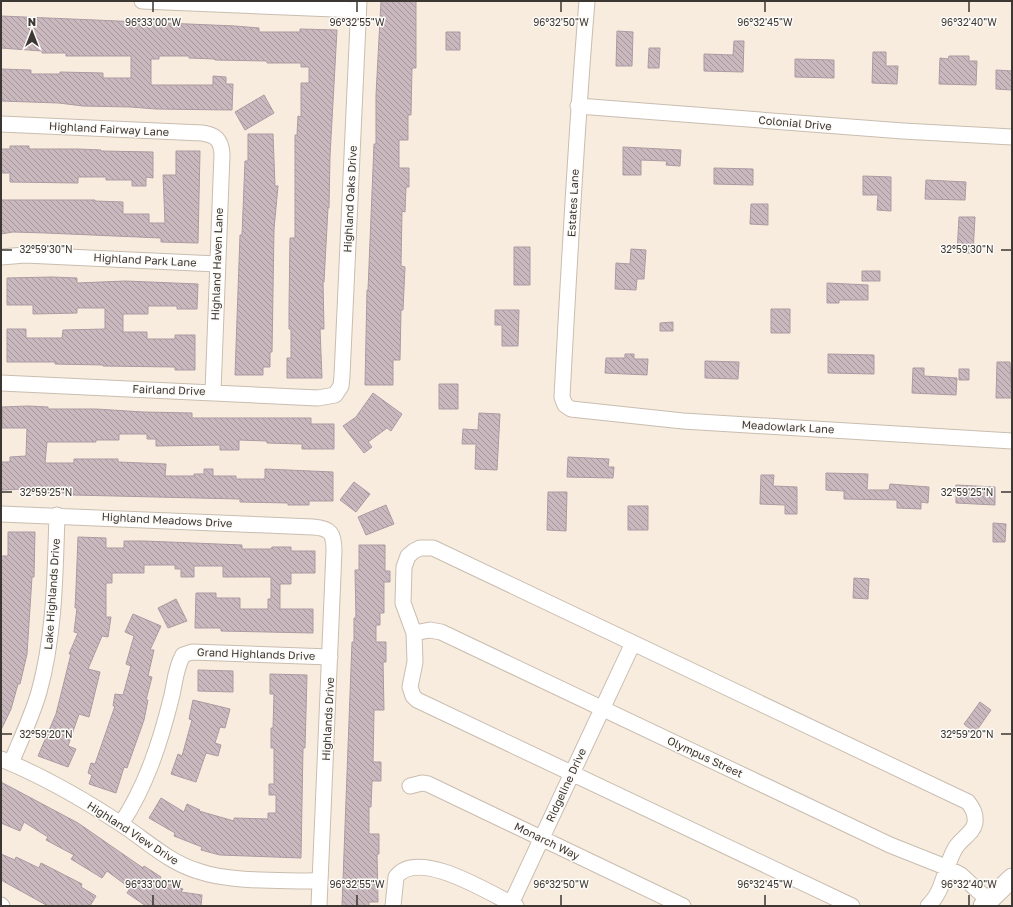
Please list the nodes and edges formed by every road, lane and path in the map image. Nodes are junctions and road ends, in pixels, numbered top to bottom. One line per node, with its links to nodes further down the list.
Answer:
1 (142, 1): 3 (street)
2 (587, 1): 4 (street, Estates Lane)
3 (358, 6): 12 (street, Highland Oaks Drive)
4 (578, 106): 7 (street, Colonial Drive); 13 (street, Estates Lane)
5 (1, 124): 6 (street, Highland Fairway Lane)
6 (216, 137): 9 (street, Highland Haven Lane)
7 (1012, 137)
8 (1, 257): 9 (street, Highland Park Lane)
9 (217, 264): 11 (street, Highland Haven Lane)
10 (1, 384): 11 (street, Fairland Drive)
11 (212, 392): 12 (street, Fairland Drive)
12 (336, 395)
13 (565, 405): 14 (street, Meadowlark Lane)
14 (1012, 441)
15 (1, 514): 16 (street, Highland Meadows Drive)
16 (57, 515): 17 (street, Highland Meadows Drive); 22 (street, Lake Highlands Drive)
17 (331, 533): 20 (street, Highlands Drive)
18 (414, 633): 19 (street); 21 (street, Olympus Street); 23 (street)
19 (633, 643): 21 (street, Ridgeline Drive); 27 (street)
20 (330, 657): 25 (street, Grand Highlands Drive); 29 (street, Highlands Drive)
21 (602, 708): 23 (street, Ridgeline Drive); 27 (street, Olympus Street)
22 (6, 761): 25 (street, Highland View Drive)
23 (571, 773): 26 (street, Ridgeline Drive); 35 (street)
24 (410, 786): 26 (street, Monarch Way)
25 (121, 824): 29 (street, Highland View Drive)
26 (541, 838): 31 (street, Ridgeline Drive); 34 (street, Monarch Way)
27 (948, 868): 30 (street, Olympus Street); 36 (street)
28 (1012, 878): 30 (main road)
29 (320, 880): 32 (street, Highlands Drive)
30 (986, 903)
31 (512, 905): 33 (street)
32 (319, 906)
33 (392, 906)
34 (683, 906)
35 (852, 906)
36 (928, 906)

